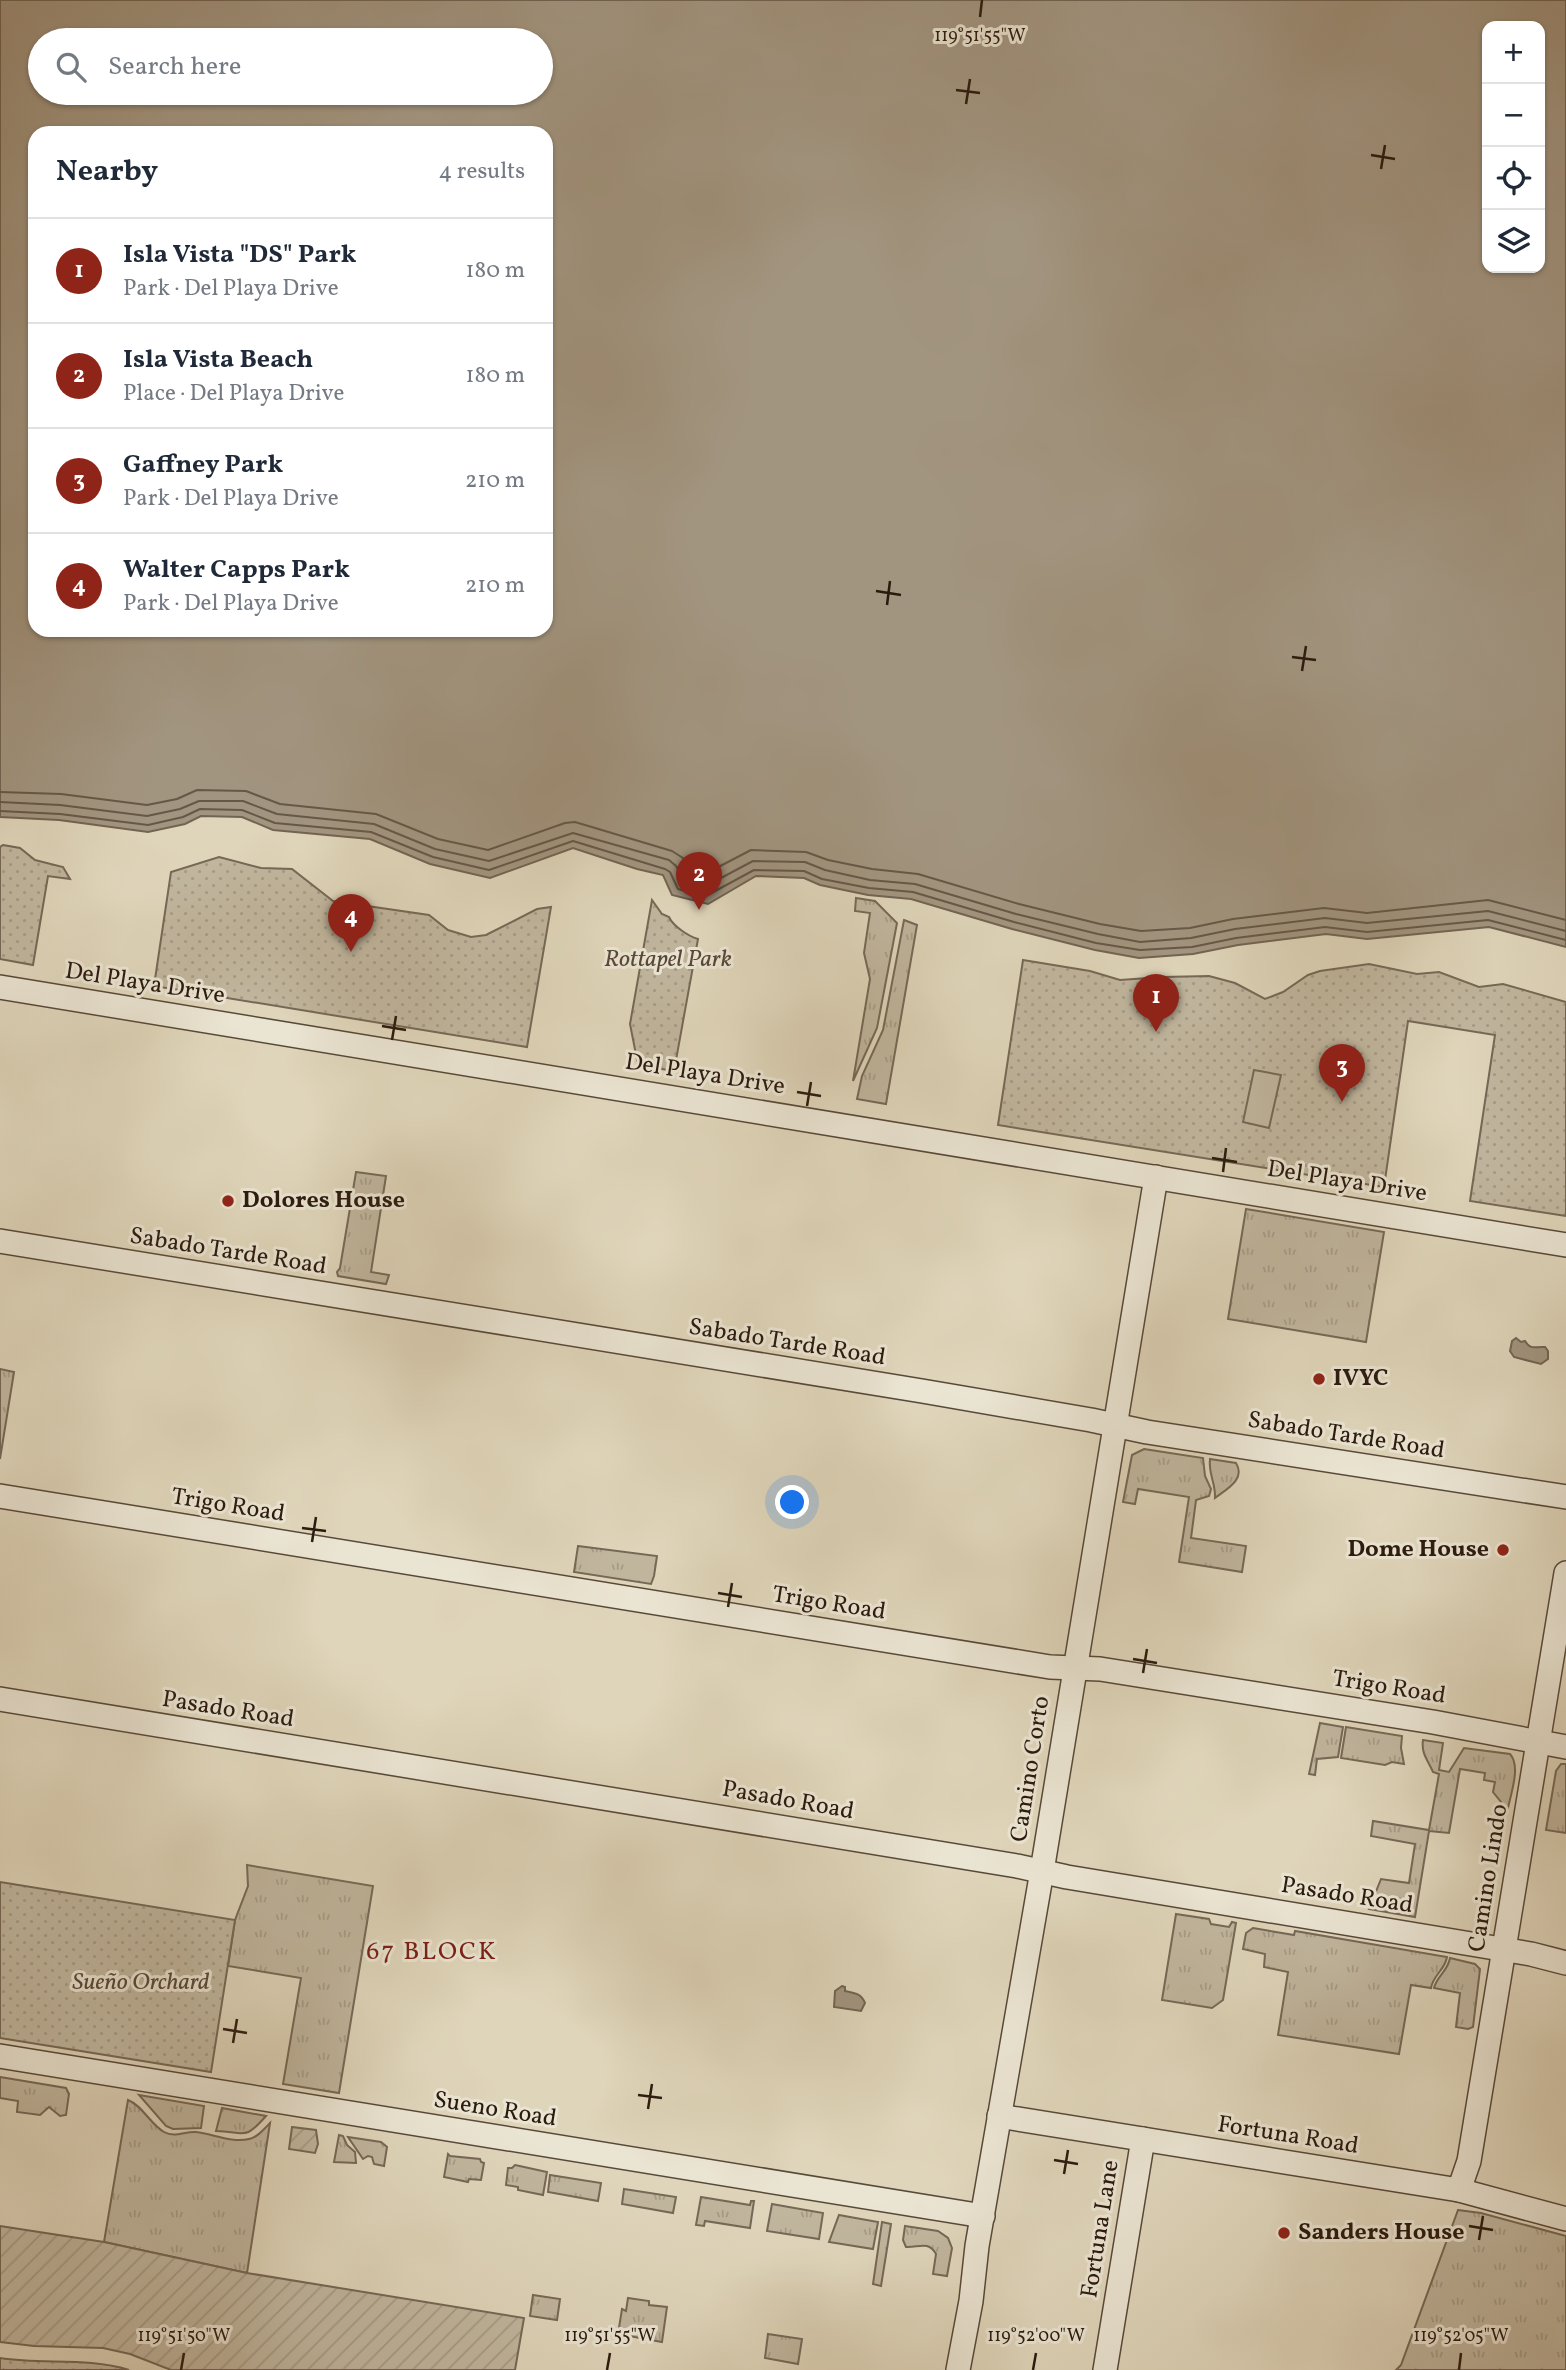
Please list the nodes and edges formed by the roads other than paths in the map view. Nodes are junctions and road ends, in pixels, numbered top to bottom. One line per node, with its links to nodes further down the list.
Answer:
1 (0, 990): 2 (street, Del Playa Drive)
2 (1156, 1177): 4 (street, Del Playa Drive); 5 (street, Camino Corto)
3 (0, 1241): 5 (street, Sabado Tarde Road)
4 (1566, 1245)
5 (1115, 1425): 7 (street, Sabado Tarde Road); 9 (street, Camino Corto)
6 (0, 1496): 9 (street, Trigo Road)
7 (1566, 1497)
8 (1566, 1573): 11 (street, Camino Lindo)
9 (1074, 1668): 11 (street, Trigo Road); 13 (street, Camino Corto)
10 (0, 1699): 13 (street, Pasado Road)
11 (1539, 1741): 12 (street, Trigo Road); 14 (street, Camino Lindo)
12 (1566, 1747)
13 (1042, 1871): 14 (street, Pasado Road); 17 (street, Camino Corto)
14 (1504, 1949): 15 (street, Pasado Road); 19 (street, Camino Lindo)
15 (1566, 1963)
16 (0, 2056): 20 (street, Sueno Road)
17 (999, 2116): 18 (street, Fortuna Road); 20 (street, Camino Corto)
18 (1143, 2139): 19 (street, Fortuna Road); 23 (street, Fortuna Lane)
19 (1460, 2190): 21 (street, Fortuna Road)
20 (983, 2216): 22 (street, Camino Corto)
21 (1566, 2219)
22 (958, 2370)
23 (1105, 2370)

